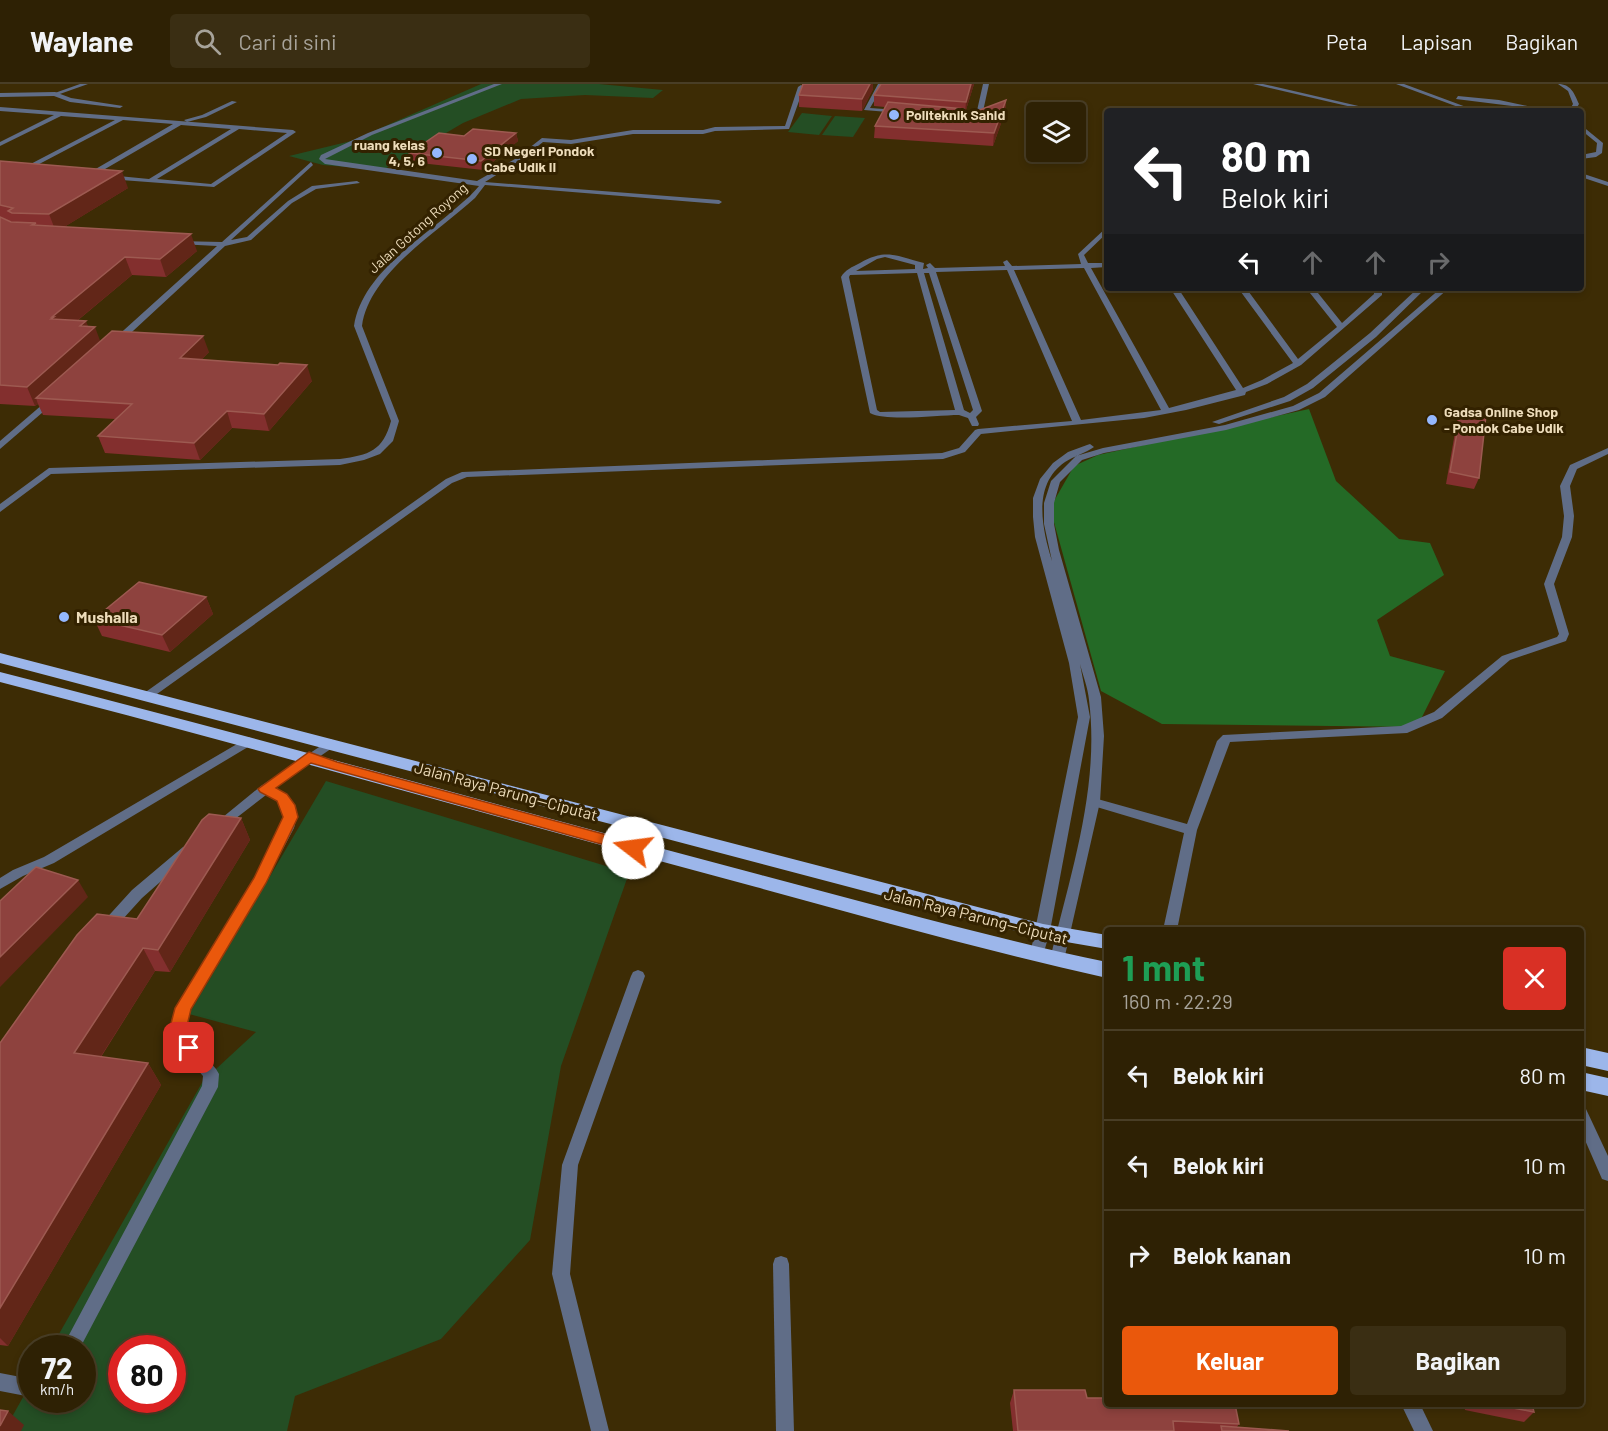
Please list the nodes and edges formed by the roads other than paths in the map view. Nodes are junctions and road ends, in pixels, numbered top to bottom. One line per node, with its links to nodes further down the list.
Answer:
1 (85, 84): 9 (street)
2 (499, 84): 33 (street, Jalan Gotong Royong)
3 (881, 84): 19 (street)
4 (986, 84): 21 (street)
5 (1256, 84): 15 (street)
6 (1399, 84): 16 (street)
7 (1561, 84): 18 (street)
8 (801, 87): 33 (street)
9 (54, 94): 10 (street); 13 (street)
10 (0, 95)
11 (1458, 98): 17 (street)
12 (234, 102): 14 (street)
13 (120, 106)
14 (0, 107): 20 (street)
15 (1364, 108)
16 (1466, 108)
17 (1532, 108)
18 (1574, 108)
19 (902, 113)
20 (61, 114): 22 (street); 26 (street)
21 (958, 117)
22 (122, 118): 23 (street); 29 (street)
23 (180, 123): 24 (street); 31 (street)
24 (237, 128): 31 (street); 31 (street)
25 (1584, 130): 27 (street)
26 (0, 144)
27 (1584, 157)
28 (311, 164): 38 (street)
29 (0, 169)
30 (1584, 176): 34 (street)
31 (151, 180)
32 (357, 183): 38 (street)
33 (478, 183): 35 (street); 64 (street, Jalan Gotong Royong)
34 (1608, 183)
35 (719, 202)
36 (1104, 232): 40 (street)
37 (168, 242): 38 (street)
38 (224, 244): 53 (street)
39 (1104, 260): 40 (street)
40 (1084, 263): 41 (street); 42 (street); 58 (street)
41 (1008, 265): 43 (street); 60 (street)
42 (1104, 265)
43 (931, 267): 44 (street); 59 (street)
44 (918, 268): 45 (street); 45 (street); 57 (street)
45 (847, 273): 57 (street)
46 (1176, 291): 55 (street)
47 (1244, 291): 54 (street)
48 (1312, 291): 52 (street)
49 (1377, 291): 52 (street)
50 (1419, 291): 76 (street)
51 (1442, 291): 72 (street)
52 (1340, 326): 54 (street)
53 (111, 347)
54 (1298, 363): 55 (street)
55 (1242, 393): 58 (street)
56 (59, 394): 62 (street)
57 (960, 412): 59 (street)
58 (1167, 412): 60 (street)
59 (972, 416): 61 (street)
60 (1077, 422): 61 (street)
61 (978, 432): 67 (street)
62 (0, 446)
63 (1608, 451): 73 (street)
64 (0, 509)
65 (0, 658): 67 (highway, Jalan Raya Parung—Ciputat)
66 (0, 677): 68 (highway, Jalan Raya Parung—Ciputat)
67 (146, 696): 69 (highway, Jalan Raya Parung—Ciputat)
68 (249, 741): 70 (highway, Jalan Raya Parung—Ciputat); 74 (street)
69 (331, 743): 70 (street); 76 (highway, Jalan Raya Parung—Ciputat)
70 (309, 757): 71 (street); 80 (highway, Jalan Raya Parung—Ciputat)
71 (265, 789): 78 (street); 91 (street)
72 (1094, 802): 73 (street); 77 (street)
73 (1191, 830): 75 (street)
74 (0, 884)
75 (1171, 927)
76 (1044, 931): 77 (highway, Jalan Raya Parung—Ciputat); 80 (street)
77 (1063, 934): 79 (highway, Jalan Raya Parung—Ciputat); 81 (street)
78 (96, 939)
79 (1104, 941)
80 (1037, 955): 81 (highway, Jalan Raya Parung—Ciputat)
81 (1057, 960): 82 (highway, Jalan Raya Parung—Ciputat)
82 (1104, 969)
83 (638, 976): 95 (street)
84 (1584, 1057): 85 (highway)
85 (1608, 1062)
86 (1584, 1082): 87 (highway)
87 (1608, 1088)
88 (1584, 1121): 89 (street)
89 (1608, 1174)
90 (781, 1264): 96 (street)
91 (78, 1335)
92 (0, 1382): 93 (street)
93 (18, 1385)
94 (1412, 1407): 97 (street)
95 (600, 1431)
96 (785, 1431)
97 (1424, 1431)

